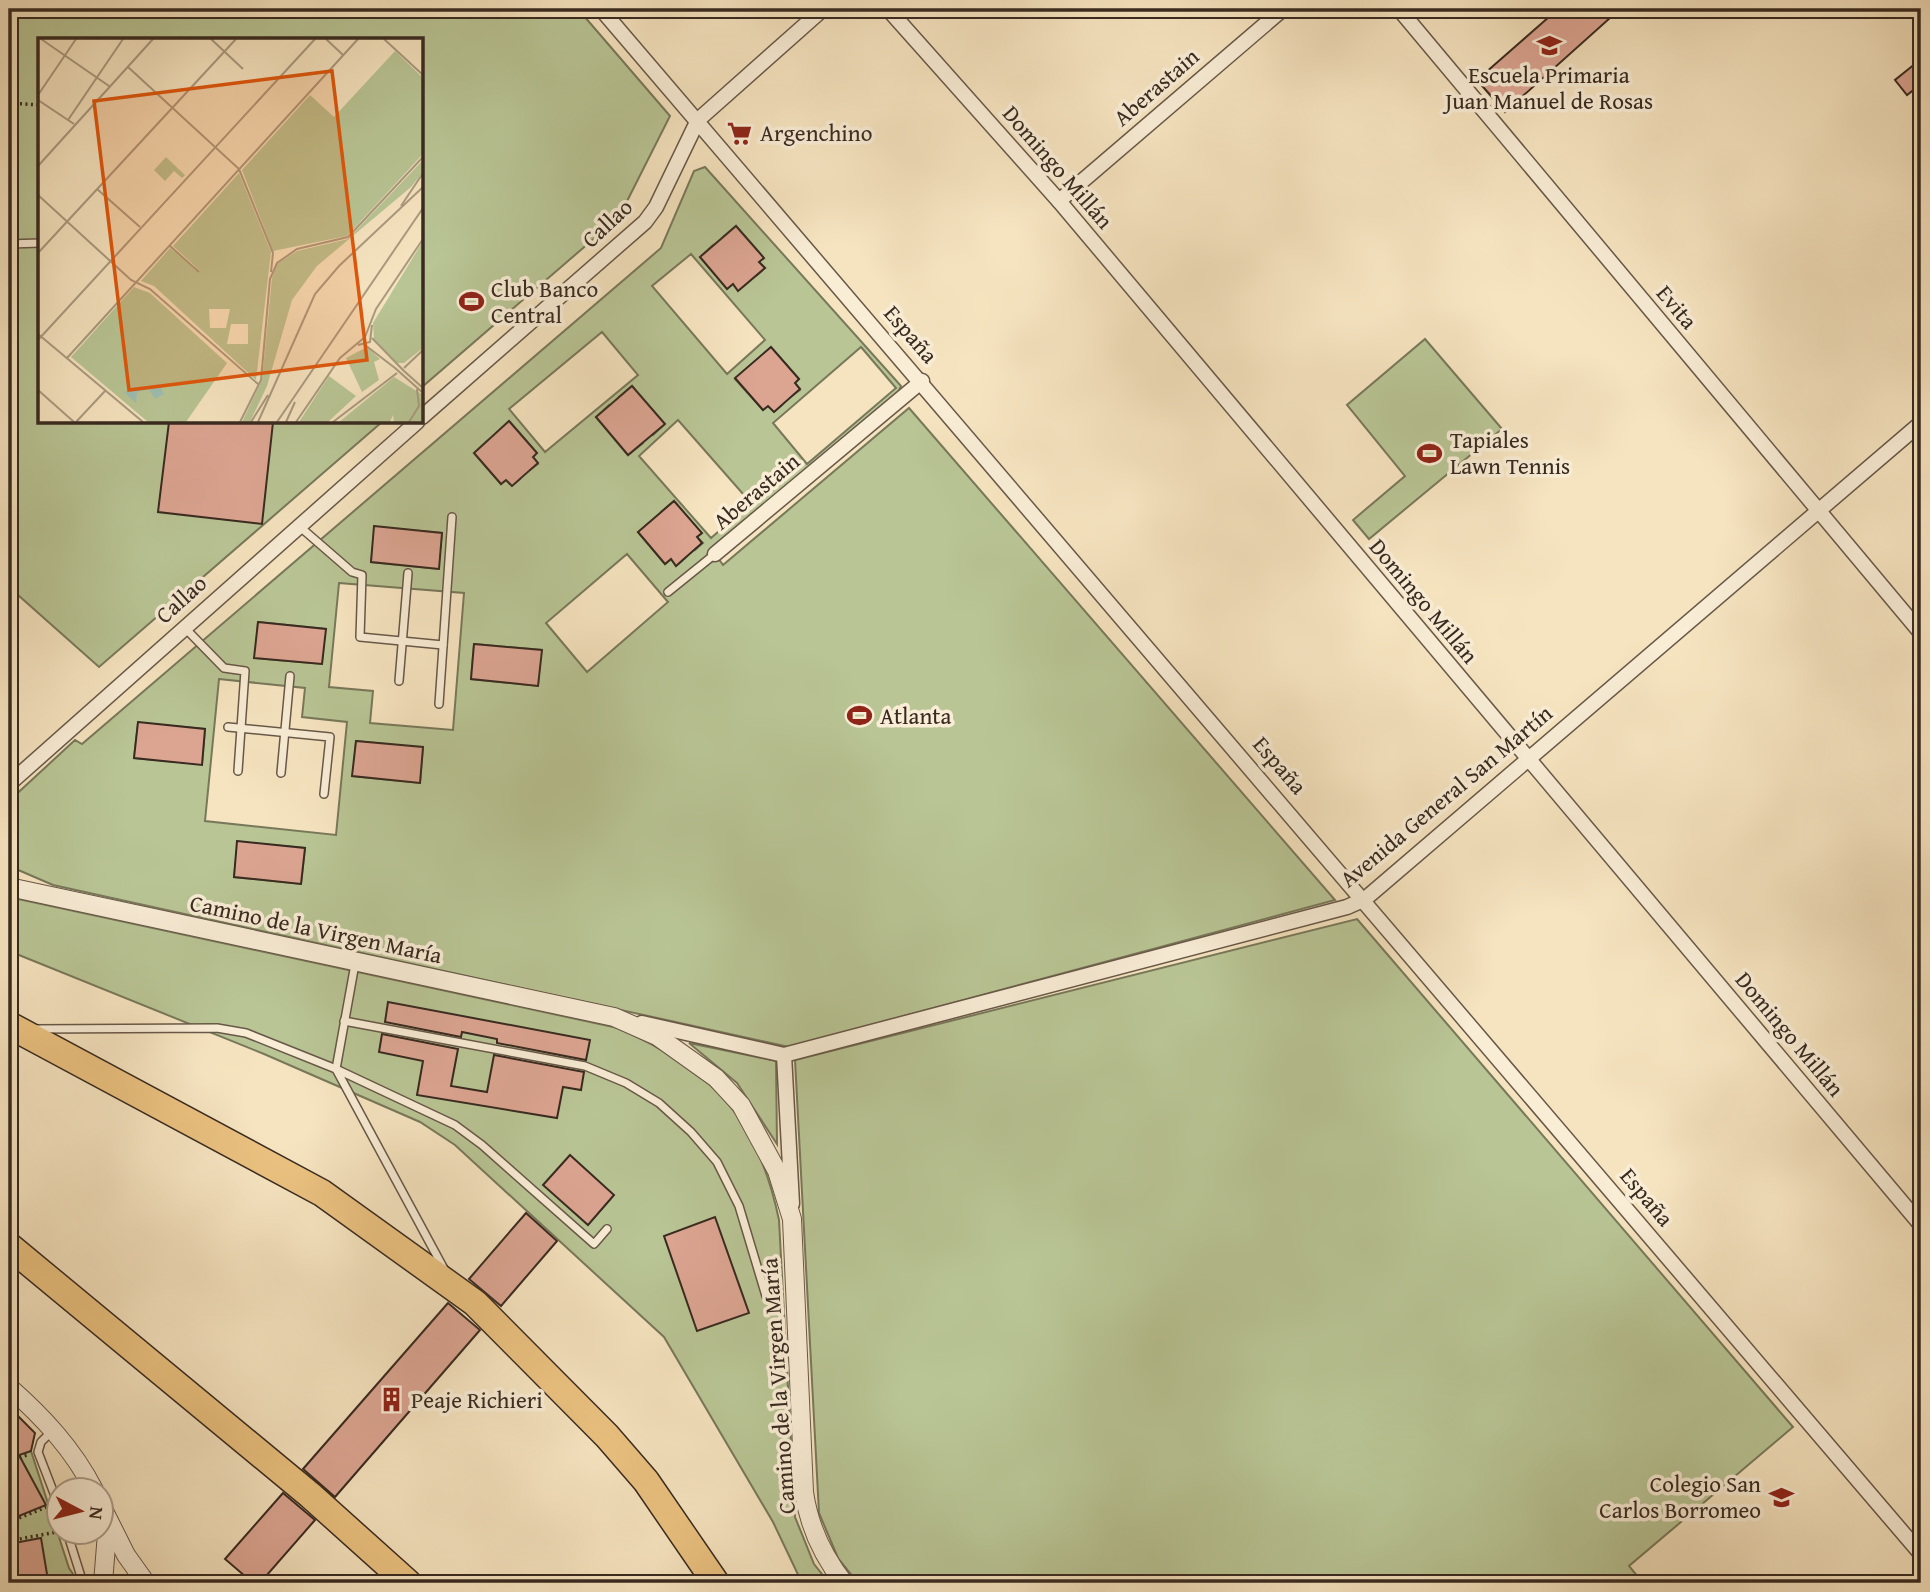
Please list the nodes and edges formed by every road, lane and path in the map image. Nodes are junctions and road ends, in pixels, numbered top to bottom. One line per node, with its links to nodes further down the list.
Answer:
1 (601, 9): 8 (street, España)
2 (823, 9): 8 (street, Callao)
3 (888, 9): 9 (street, Domingo Millán)
4 (1283, 9): 9 (street, Aberastain)
5 (1399, 9): 16 (street, Evita)
6 (9, 103): 7 (path)
7 (38, 105)
8 (698, 120): 12 (street, España); 13 (street, Callao)
9 (1059, 201): 32 (street, Domingo Millán)
10 (38, 243): 11 (lane)
11 (9, 244)
12 (922, 381): 19 (street, Aberastain); 38 (street, España)
13 (424, 415)
14 (1921, 423): 16 (street, Avenida General San Martín)
15 (415, 424): 18 (street, Callao)
16 (1817, 511): 23 (street, Evita); 32 (street, Avenida General San Martín)
17 (452, 517): 25 (lane)
18 (298, 526): 22 (street, Callao); 24 (lane)
19 (715, 554): 21 (lane)
20 (408, 573): 24 (lane)
21 (668, 593)
22 (184, 627): 30 (lane); 35 (street, Callao)
23 (1921, 633)
24 (403, 641): 25 (lane); 27 (lane)
25 (443, 645): 28 (lane)
26 (290, 676): 31 (lane)
27 (399, 681)
28 (439, 704)
29 (228, 727): 30 (lane)
30 (241, 728): 31 (lane); 33 (lane)
31 (284, 733): 34 (lane); 36 (lane)
32 (1527, 758): 38 (street, Avenida General San Martín); 46 (street, Domingo Millán)
33 (238, 772)
34 (281, 773)
35 (9, 784)
36 (324, 794)
37 (9, 887): 39 (street, Camino de la Virgen María)
38 (1365, 899): 43 (street, Avenida General San Martín); 64 (street, España)
39 (355, 964): 40 (street, Camino de la Virgen María); 41 (lane)
40 (614, 1017): 43 (street, Camino de la Virgen María); 45 (street, Camino de la Virgen María)
41 (344, 1021): 44 (lane); 50 (lane)
42 (13, 1027): 44 (lane); 49 (highway)
43 (784, 1055): 45 (street, Camino de la Virgen María)
44 (336, 1069): 47 (lane); 49 (lane)
45 (792, 1219): 70 (street, Camino de la Virgen María)
46 (1921, 1225)
47 (607, 1229)
48 (9, 1246): 68 (highway)
49 (453, 1285): 69 (highway)
50 (766, 1296)
51 (9, 1387): 52 (street)
52 (53, 1429): 53 (lane); 56 (street)
53 (38, 1452): 54 (path); 55 (lane)
54 (9, 1461)
55 (47, 1476)
56 (85, 1476)
57 (46, 1510): 58 (path)
58 (9, 1522)
59 (116, 1533): 67 (street)
60 (46, 1535): 61 (path)
61 (9, 1542)
62 (71, 1546): 65 (lane)
63 (104, 1546): 66 (street)
64 (1921, 1554)
65 (83, 1583)
66 (103, 1583)
67 (146, 1583)
68 (408, 1583)
69 (716, 1583)
70 (844, 1583)

